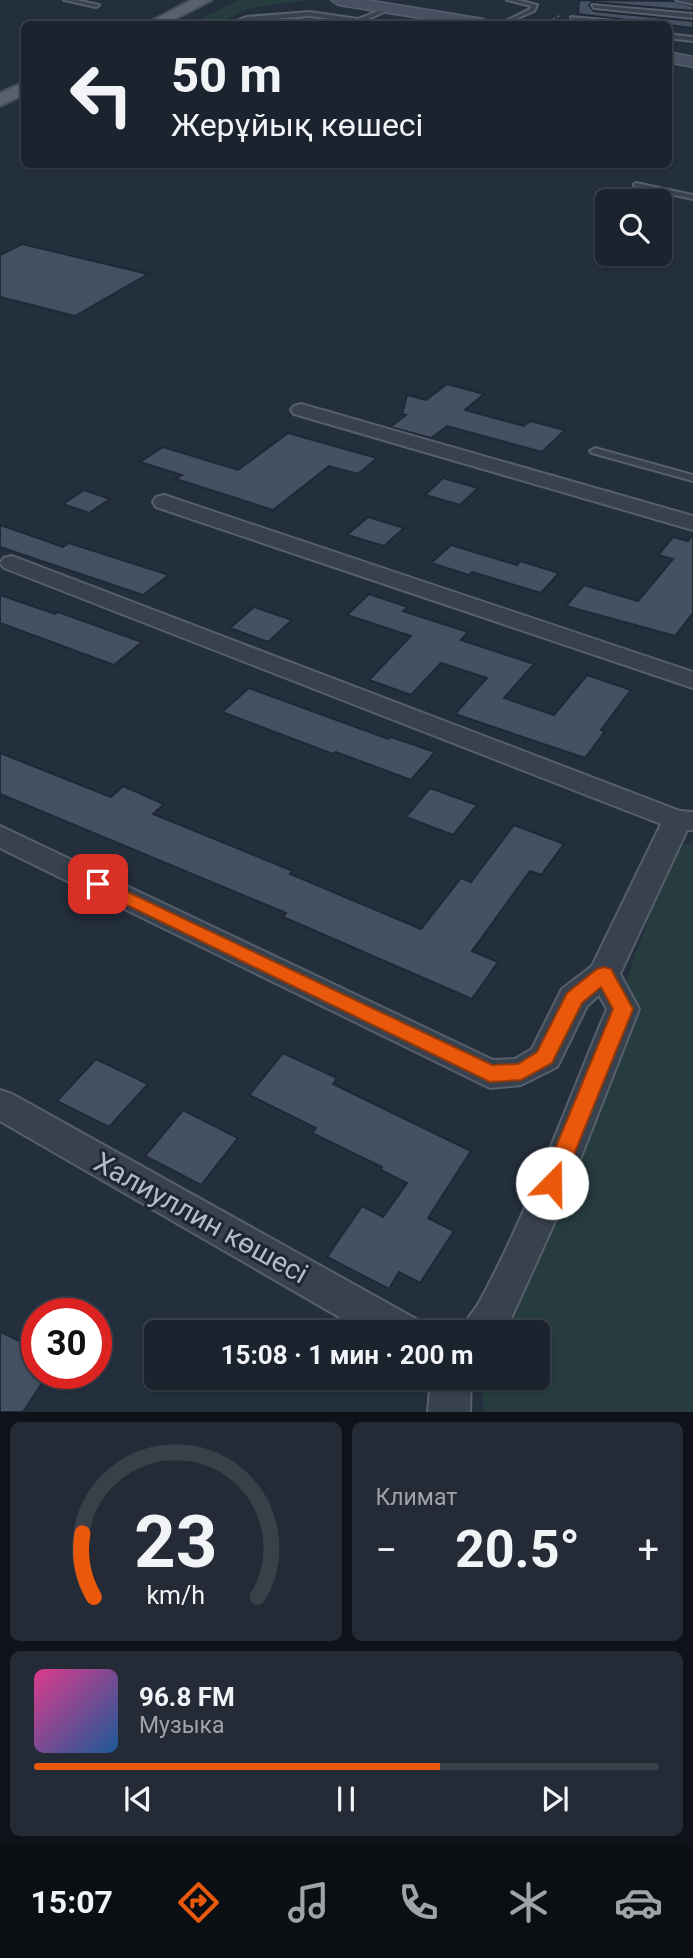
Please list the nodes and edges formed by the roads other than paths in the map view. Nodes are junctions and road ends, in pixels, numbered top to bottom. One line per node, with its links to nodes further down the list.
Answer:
1 (67, 0): 8 (lane)
2 (204, 0): 12 (main road)
3 (339, 0): 10 (street)
4 (510, 0): 16 (lane)
5 (603, 0): 9 (lane)
6 (679, 0): 7 (lane)
7 (693, 2)
8 (96, 5)
9 (594, 6): 11 (lane); 17 (lane)
10 (390, 8): 14 (lane); 15 (street)
11 (693, 16)
12 (160, 21)
13 (241, 21): 14 (lane)
14 (359, 21)
15 (448, 21)
16 (508, 21)
17 (596, 21)
18 (672, 30): 19 (lane)
19 (693, 33)
20 (672, 36): 21 (lane)
21 (693, 39)
22 (672, 58): 23 (street)
23 (693, 62)
24 (636, 186): 25 (lane)
25 (693, 197)
26 (301, 410): 30 (street)
27 (595, 451): 28 (lane)
28 (693, 478)
29 (164, 502): 32 (street)
30 (693, 523)
31 (12, 563): 33 (street)
32 (693, 680)
33 (685, 820): 35 (street)
34 (0, 836): 35 (street)
35 (604, 974): 38 (street)
36 (0, 1104): 37 (street, Халиуллин көшесі)
37 (381, 1320)
38 (490, 1320)
39 (450, 1390): 40 (street)
40 (449, 1412)

